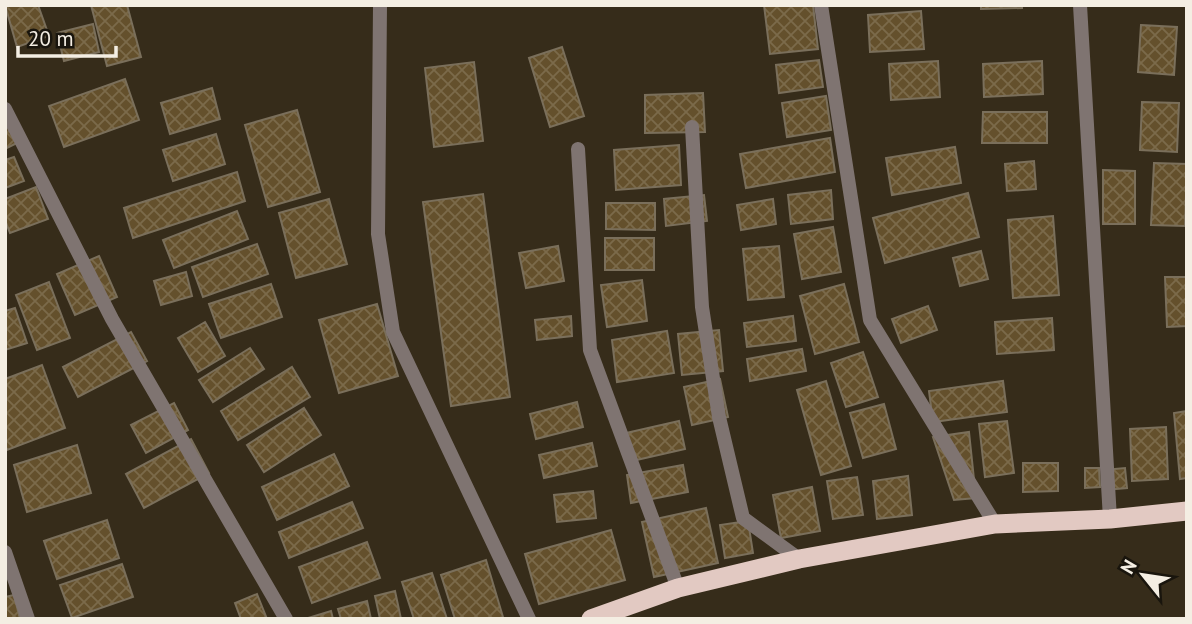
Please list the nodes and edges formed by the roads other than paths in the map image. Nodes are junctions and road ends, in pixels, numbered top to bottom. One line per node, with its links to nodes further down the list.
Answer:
1 (380, 5): 15 (street)
2 (821, 5): 9 (street)
3 (1080, 5): 8 (street)
4 (5, 108): 14 (street)
5 (692, 127): 11 (street)
6 (578, 149): 12 (street)
7 (1187, 511): 8 (highway)
8 (1110, 519): 9 (highway)
9 (995, 524): 11 (highway)
10 (5, 552): 13 (street)
11 (799, 559): 12 (highway)
12 (678, 588): 16 (highway)
13 (28, 619)
14 (286, 619)
15 (529, 619)
16 (591, 619)

